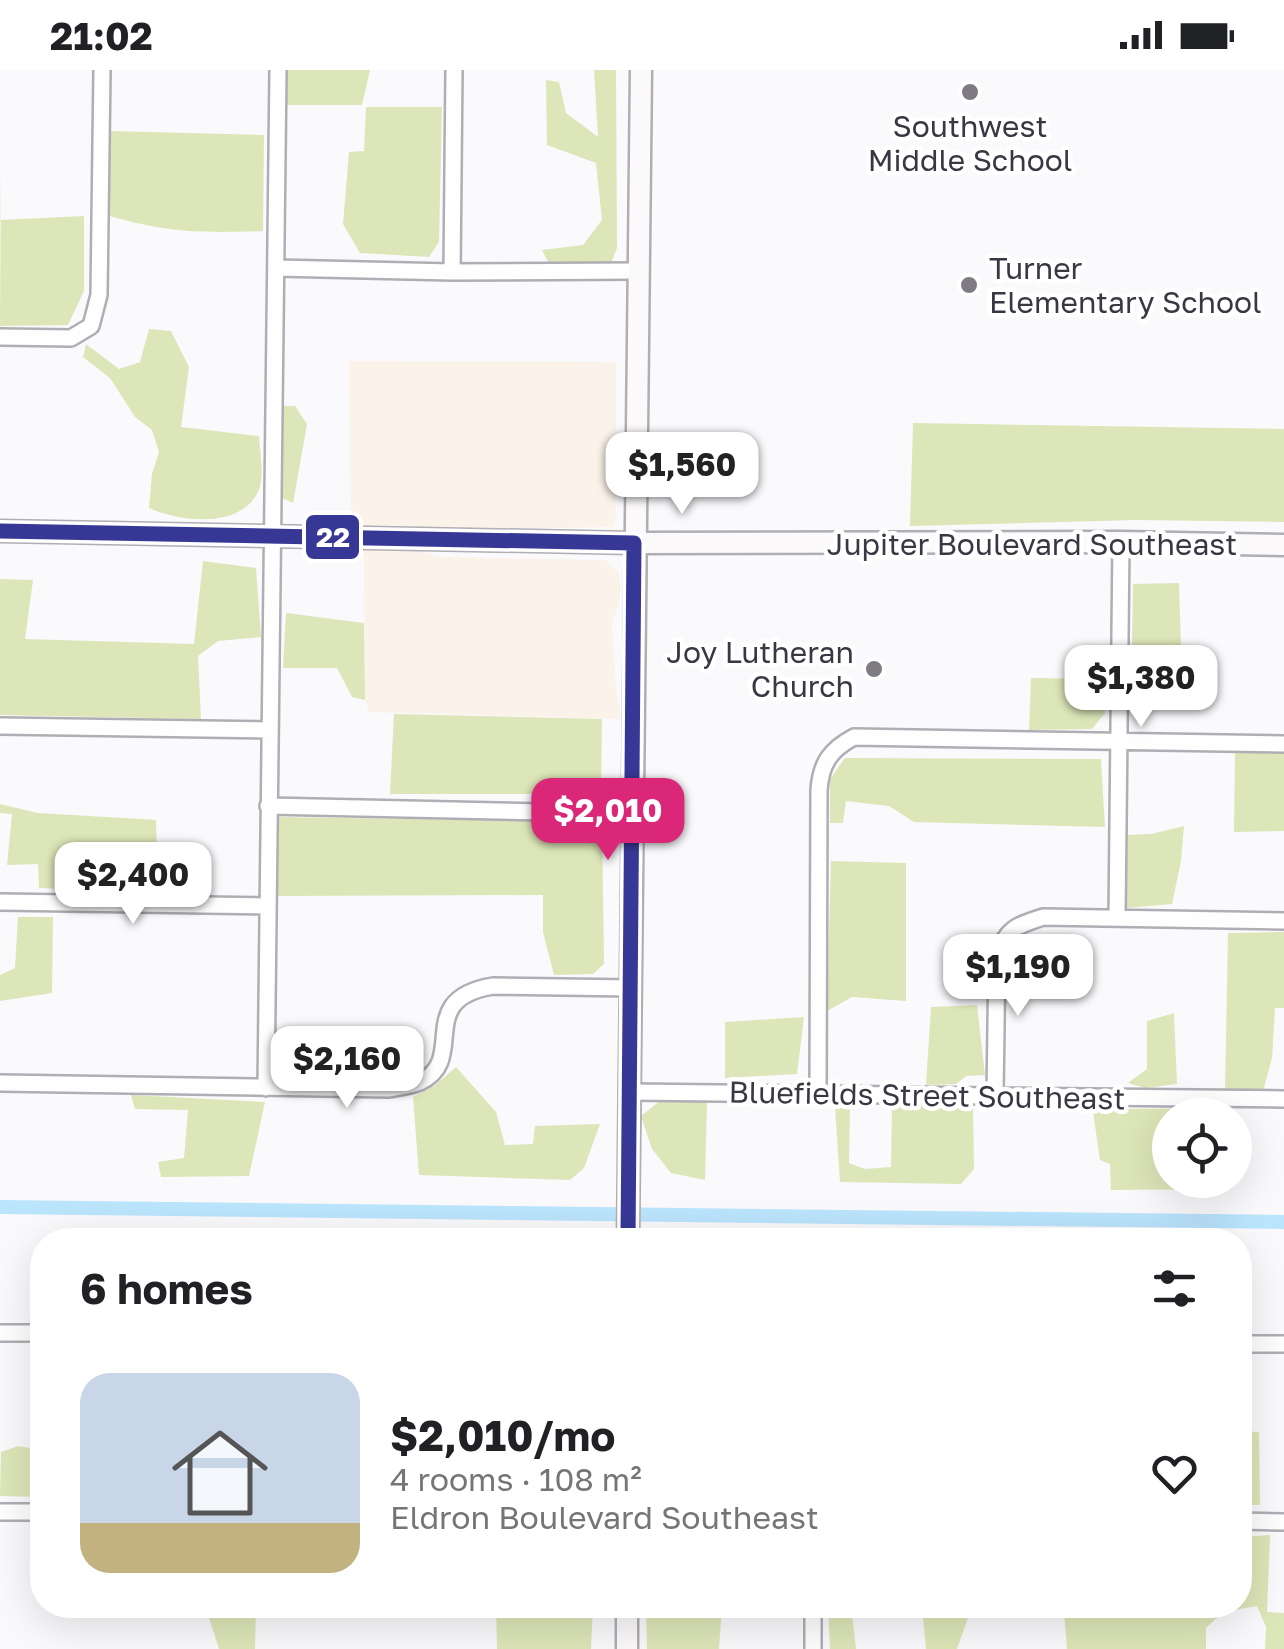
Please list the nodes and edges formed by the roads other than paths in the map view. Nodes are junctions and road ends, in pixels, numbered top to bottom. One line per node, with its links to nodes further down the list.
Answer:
1 (102, 70): 8 (street)
2 (278, 70): 5 (street)
3 (454, 70): 7 (street)
4 (641, 70): 6 (street)
5 (276, 268): 7 (street); 10 (street)
6 (639, 271): 7 (street); 11 (street)
7 (452, 272)
8 (0, 337)
9 (0, 531): 10 (street, Jupiter Boulevard Southeast)
10 (273, 535): 11 (street, Jupiter Boulevard Southeast); 15 (street)
11 (634, 542): 12 (street, Jupiter Boulevard Southeast); 19 (street)
12 (1121, 542): 13 (street, Jupiter Boulevard Southeast); 16 (street)
13 (1284, 546)
14 (0, 726): 15 (street)
15 (270, 730): 18 (street)
16 (1119, 742): 17 (street); 22 (street); 28 (street)
17 (1284, 744)
18 (268, 806): 19 (street); 21 (street)
19 (634, 814): 24 (street)
20 (0, 902): 21 (street)
21 (266, 906): 26 (street)
22 (1117, 918): 23 (street); 29 (street)
23 (1284, 921)
24 (632, 988): 26 (street); 27 (street)
25 (0, 1084): 26 (street)
26 (266, 1088)
27 (630, 1092): 28 (street, Bluefields Street Southeast); 31 (street)
28 (818, 1094): 29 (street, Bluefields Street Southeast)
29 (995, 1095): 30 (street, Bluefields Street Southeast)
30 (1284, 1099)
31 (628, 1228)
32 (0, 1332): 33 (street)
33 (30, 1333)
34 (1252, 1344): 35 (street)
35 (1284, 1344)
36 (0, 1512): 37 (street)
37 (30, 1512)
38 (1252, 1521): 39 (street)
39 (1284, 1522)
40 (627, 1618): 42 (street)
41 (813, 1618): 43 (street)
42 (626, 1649)
43 (813, 1649)

